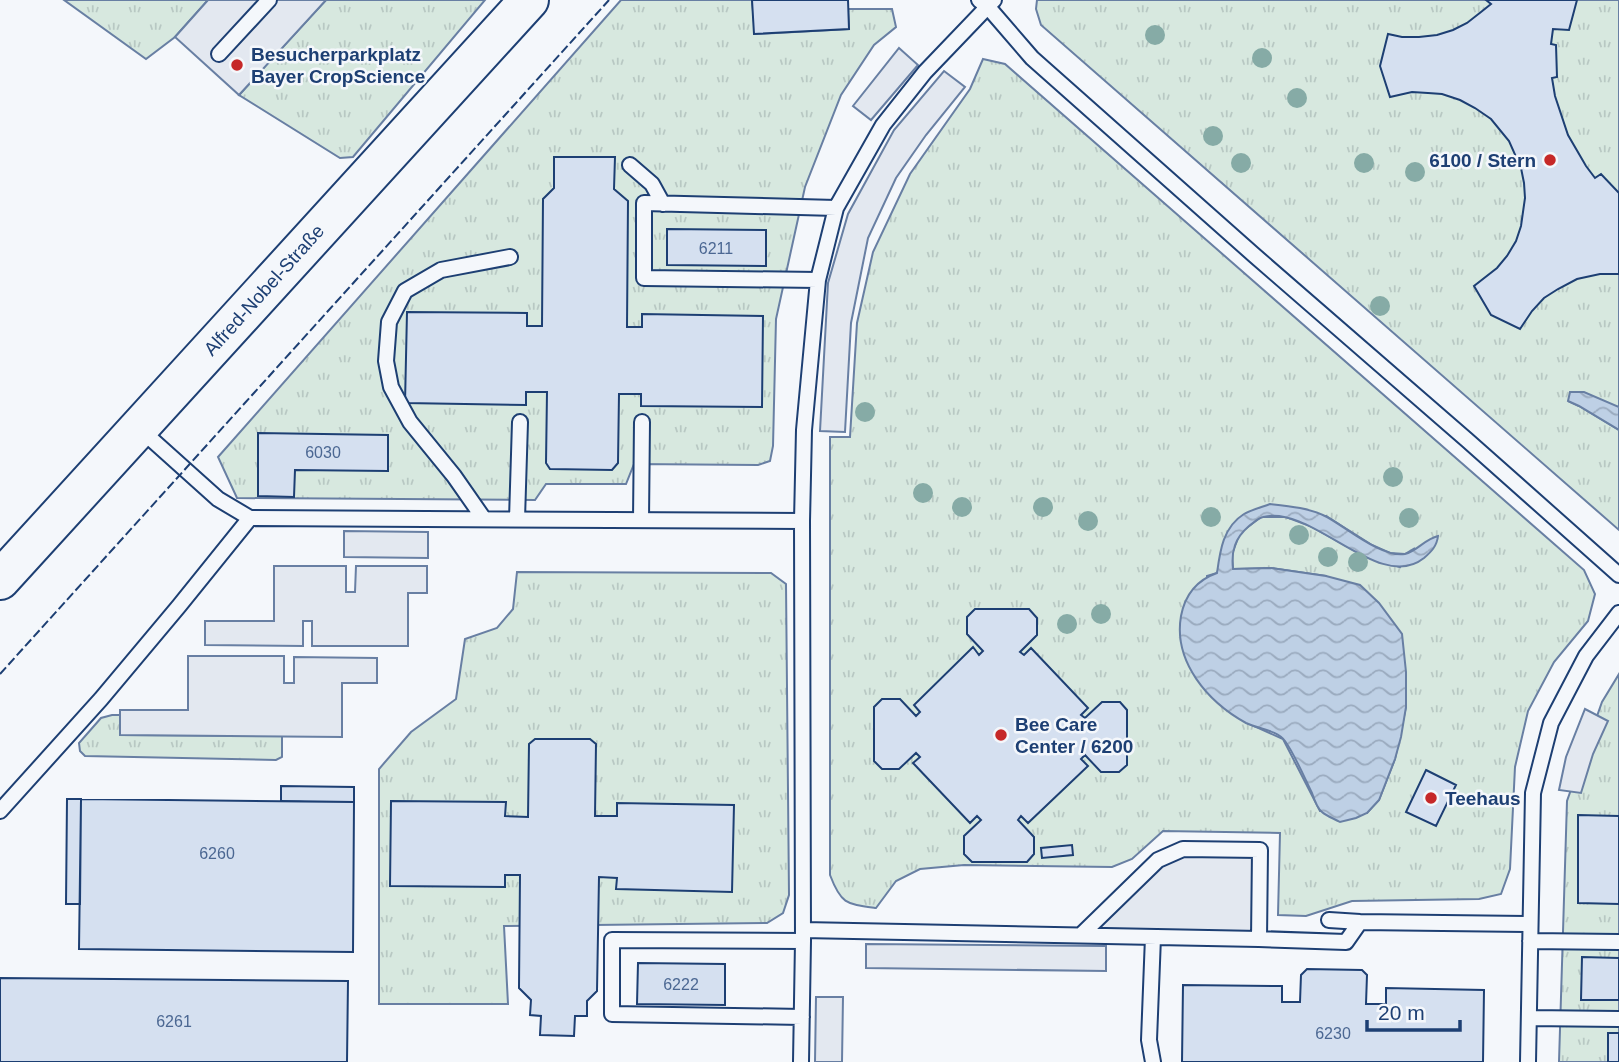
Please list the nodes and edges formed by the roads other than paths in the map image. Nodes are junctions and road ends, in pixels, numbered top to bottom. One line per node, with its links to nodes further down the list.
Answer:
1 (269, 0): 4 (lane)
2 (528, 0): 12 (street, Alfred-Nobel-Straße)
3 (987, 2): 7 (lane); 18 (lane)
4 (219, 54)
5 (630, 165): 6 (lane)
6 (663, 204): 7 (lane); 9 (lane)
7 (836, 208): 9 (lane)
8 (510, 257): 14 (lane)
9 (818, 280): 17 (lane)
10 (520, 422): 15 (lane)
11 (642, 422): 16 (lane)
12 (138, 428): 13 (lane); 19 (street, Alfred-Nobel-Straße)
13 (250, 518): 14 (lane); 21 (lane)
14 (484, 519): 15 (lane)
15 (517, 519): 16 (lane)
16 (640, 520): 17 (lane)
17 (802, 521): 25 (lane)
18 (1619, 575)
19 (0, 580)
20 (1619, 613): 24 (lane)
21 (0, 811)
22 (1329, 920): 23 (lane)
23 (1360, 922): 24 (lane); 28 (lane)
24 (1530, 924): 29 (lane)
25 (803, 935): 26 (lane); 31 (lane); 31 (lane)
26 (1081, 935): 27 (lane); 28 (lane)
27 (1153, 937): 28 (lane); 35 (lane)
28 (1259, 939)
29 (1530, 941): 30 (lane); 32 (lane)
30 (1619, 942)
31 (802, 1017): 34 (lane)
32 (1529, 1018): 33 (lane); 36 (lane)
33 (1619, 1019)
34 (801, 1062)
35 (1153, 1062)
36 (1528, 1062)

